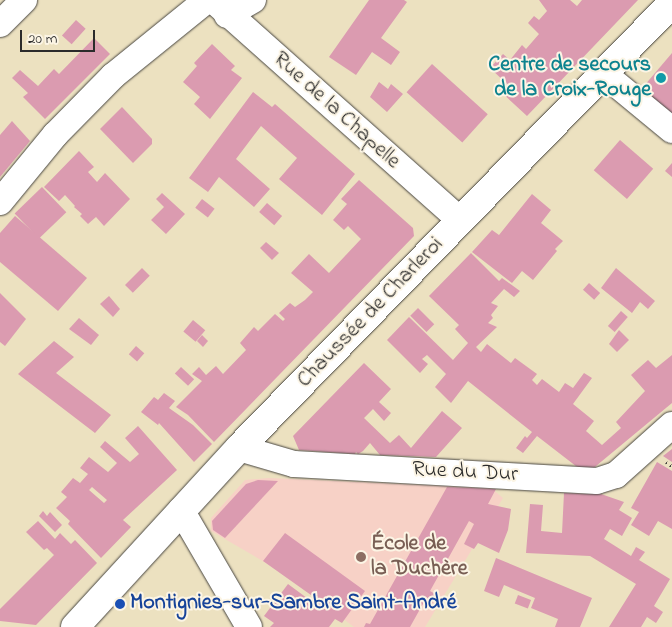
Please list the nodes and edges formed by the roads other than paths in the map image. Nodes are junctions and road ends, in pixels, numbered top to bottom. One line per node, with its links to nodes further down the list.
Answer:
1 (24, 0): 5 (street)
2 (253, 0): 4 (street)
3 (672, 4): 6 (main road, Chaussée de Charleroi)
4 (216, 5): 8 (street); 9 (street, Rue de la Chapelle)
5 (0, 24)
6 (604, 74): 7 (street); 9 (main road, Chaussée de Charleroi)
7 (672, 130)
8 (0, 202)
9 (461, 221): 11 (main road, Chaussée de Charleroi)
10 (672, 425): 11 (street, Rue du Dur)
11 (239, 448): 12 (main road, Chaussée de Charleroi)
12 (181, 510): 13 (main road, Chaussée de Charleroi); 14 (street)
13 (75, 627)
14 (249, 627)

